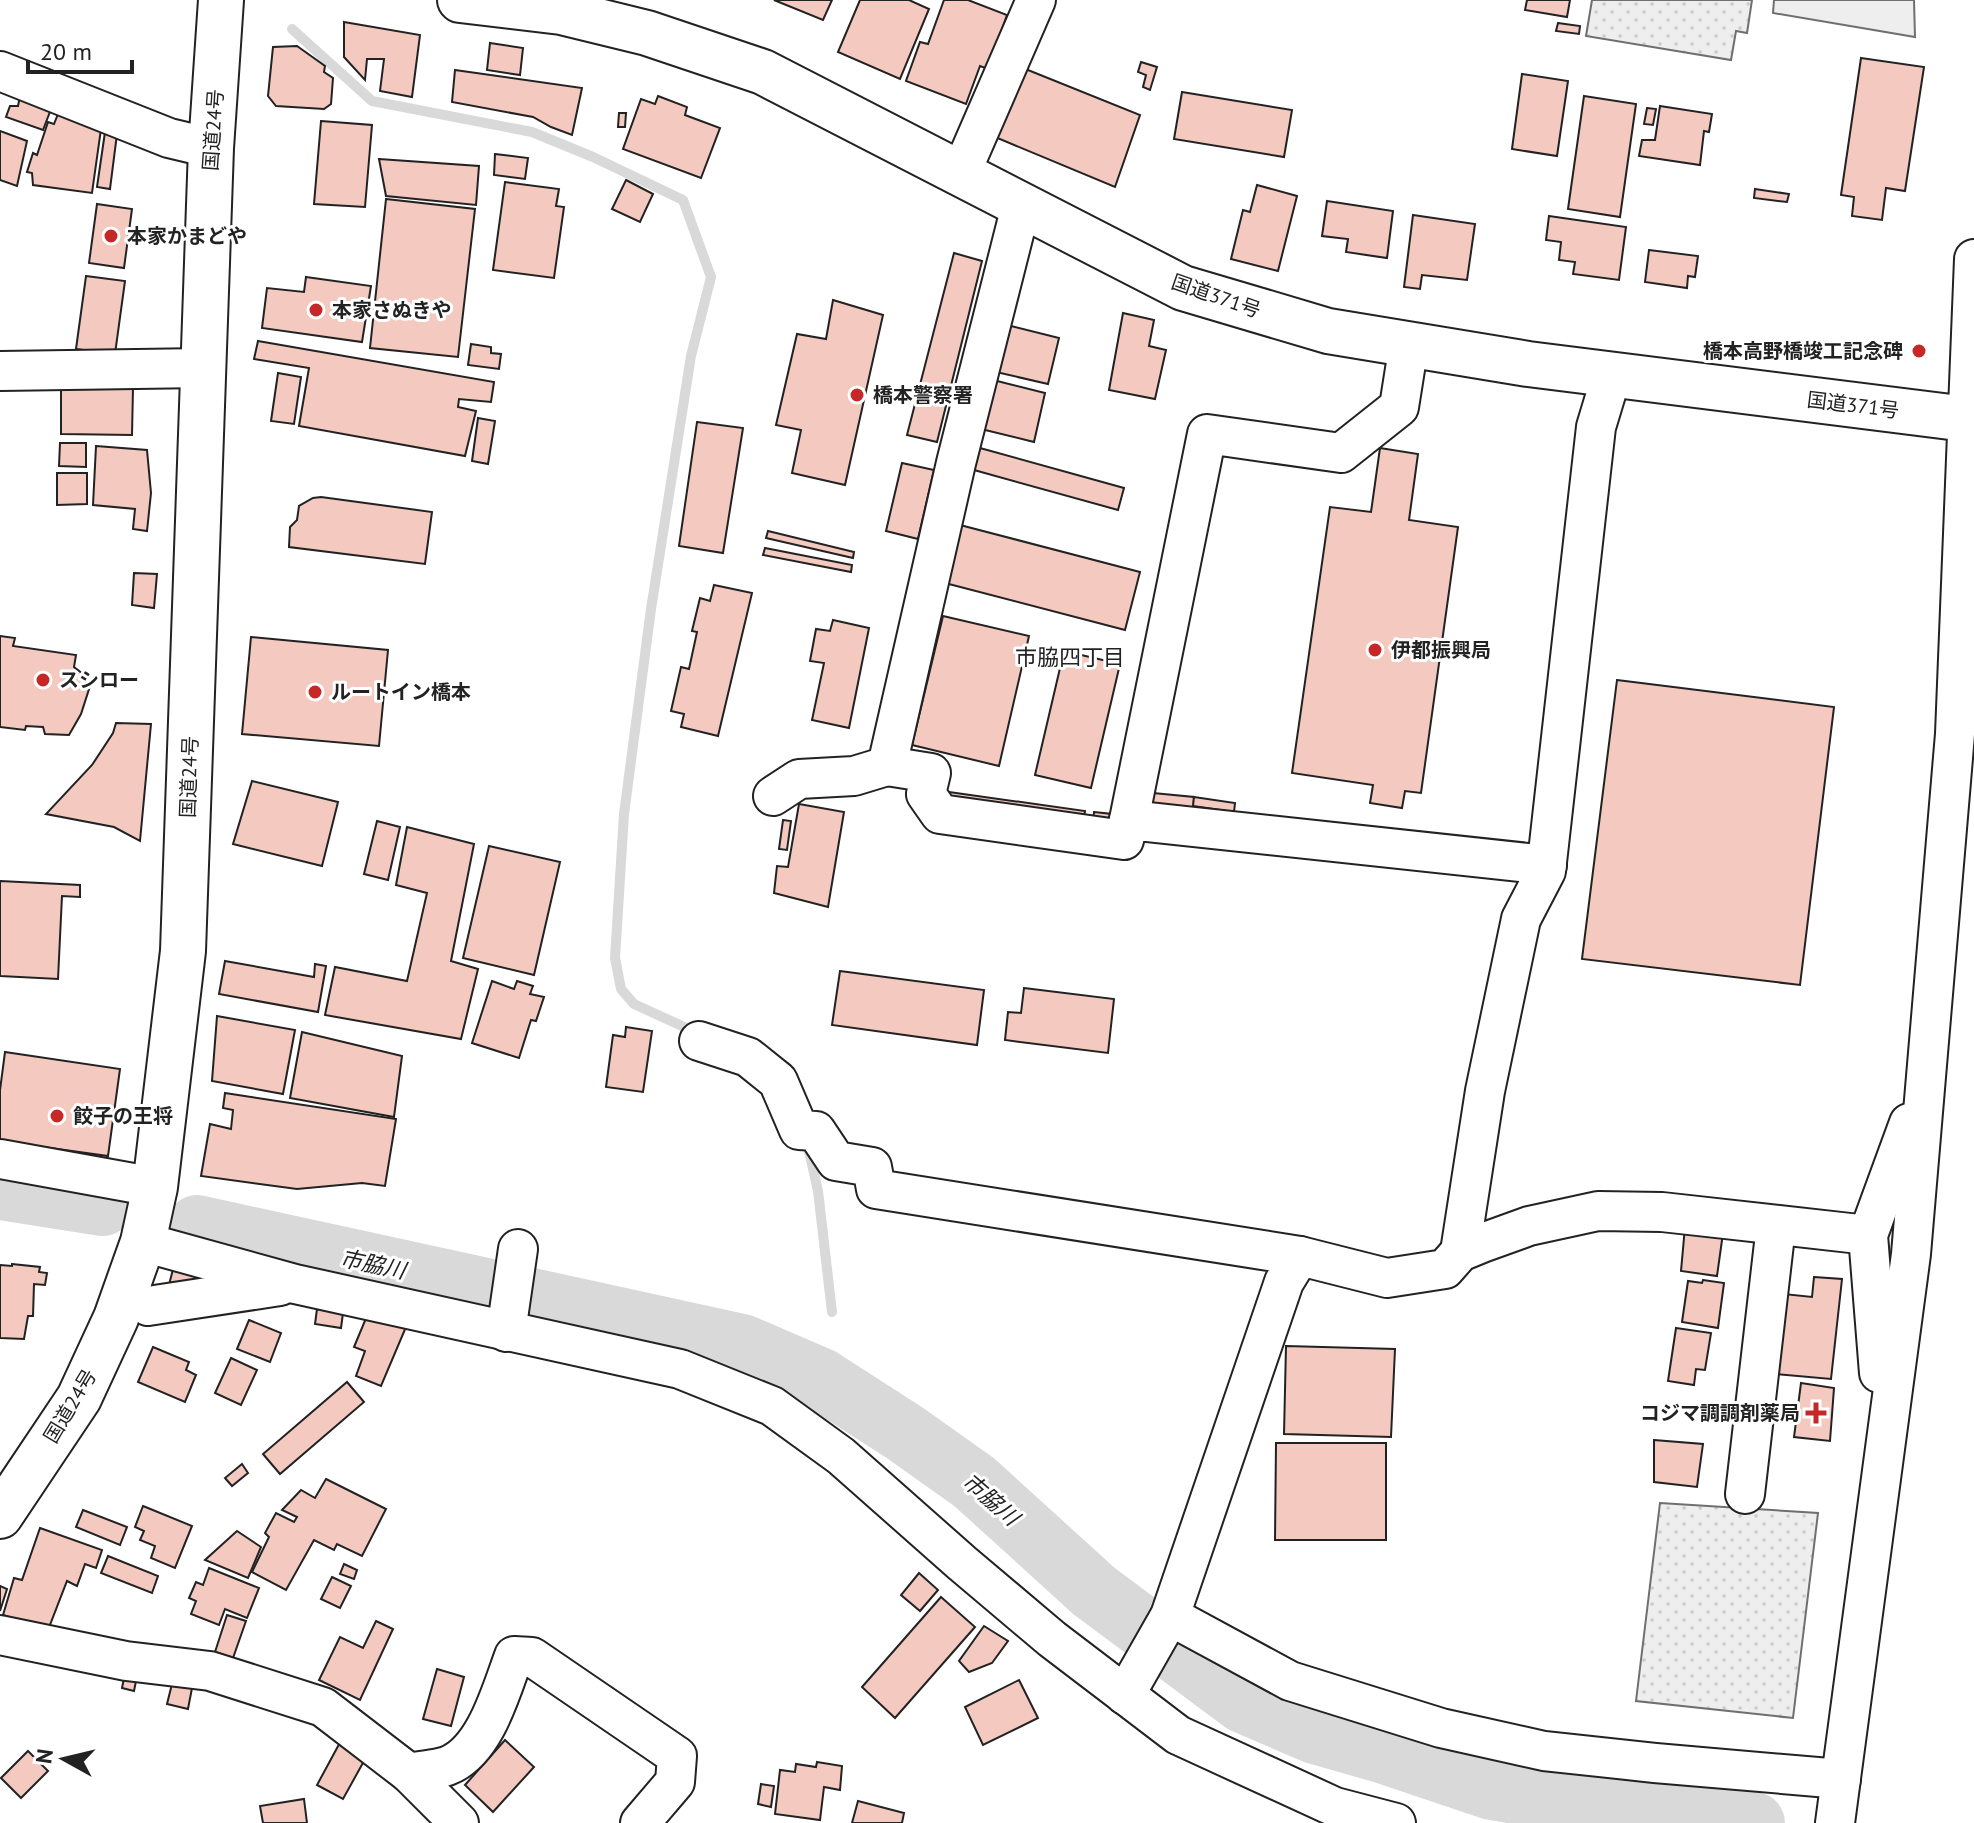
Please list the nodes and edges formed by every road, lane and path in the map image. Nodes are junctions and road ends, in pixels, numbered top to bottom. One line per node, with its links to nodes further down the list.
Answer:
1 (221, 0): 5 (highway, 国道24号)
2 (460, 0): 6 (highway, 国道371号)
3 (1036, 0): 6 (street)
4 (0, 71): 5 (street)
5 (211, 148): 10 (highway, 国道24号)
6 (960, 175): 7 (highway, 国道371号)
7 (1021, 206): 9 (highway, 国道371号); 14 (street)
8 (1974, 259): 13 (street)
9 (1409, 344): 12 (highway, 国道371号); 16 (street)
10 (204, 368): 11 (street); 21 (highway, 国道24号)
11 (0, 371)
12 (1612, 374): 13 (highway, 国道371号); 17 (street)
13 (1972, 420): 19 (street)
14 (887, 766): 15 (street); 16 (street)
15 (773, 796)
16 (1129, 820): 17 (street)
17 (1547, 865): 26 (street)
18 (699, 1041): 27 (street)
19 (1927, 1075): 23 (street); 31 (street)
20 (0, 1159): 21 (street)
21 (155, 1187): 24 (highway, 国道24号)
22 (1776, 1226): 23 (street); 26 (street); 32 (street)
23 (1868, 1235): 31 (street)
24 (143, 1242): 28 (street); 33 (highway, 国道24号)
25 (518, 1249): 30 (street)
26 (1460, 1252): 27 (street)
27 (1300, 1256): 34 (street)
28 (295, 1284): 29 (street); 30 (street)
29 (148, 1306)
30 (506, 1332): 36 (street)
31 (1885, 1446): 38 (street)
32 (1745, 1494)
33 (0, 1516)
34 (1170, 1616): 36 (street); 38 (street)
35 (0, 1635): 37 (street)
36 (1125, 1695): 41 (street)
37 (409, 1773): 39 (street); 40 (street)
38 (1841, 1779): 42 (street)
39 (459, 1823)
40 (640, 1823)
41 (1396, 1823)
42 (1835, 1823)

